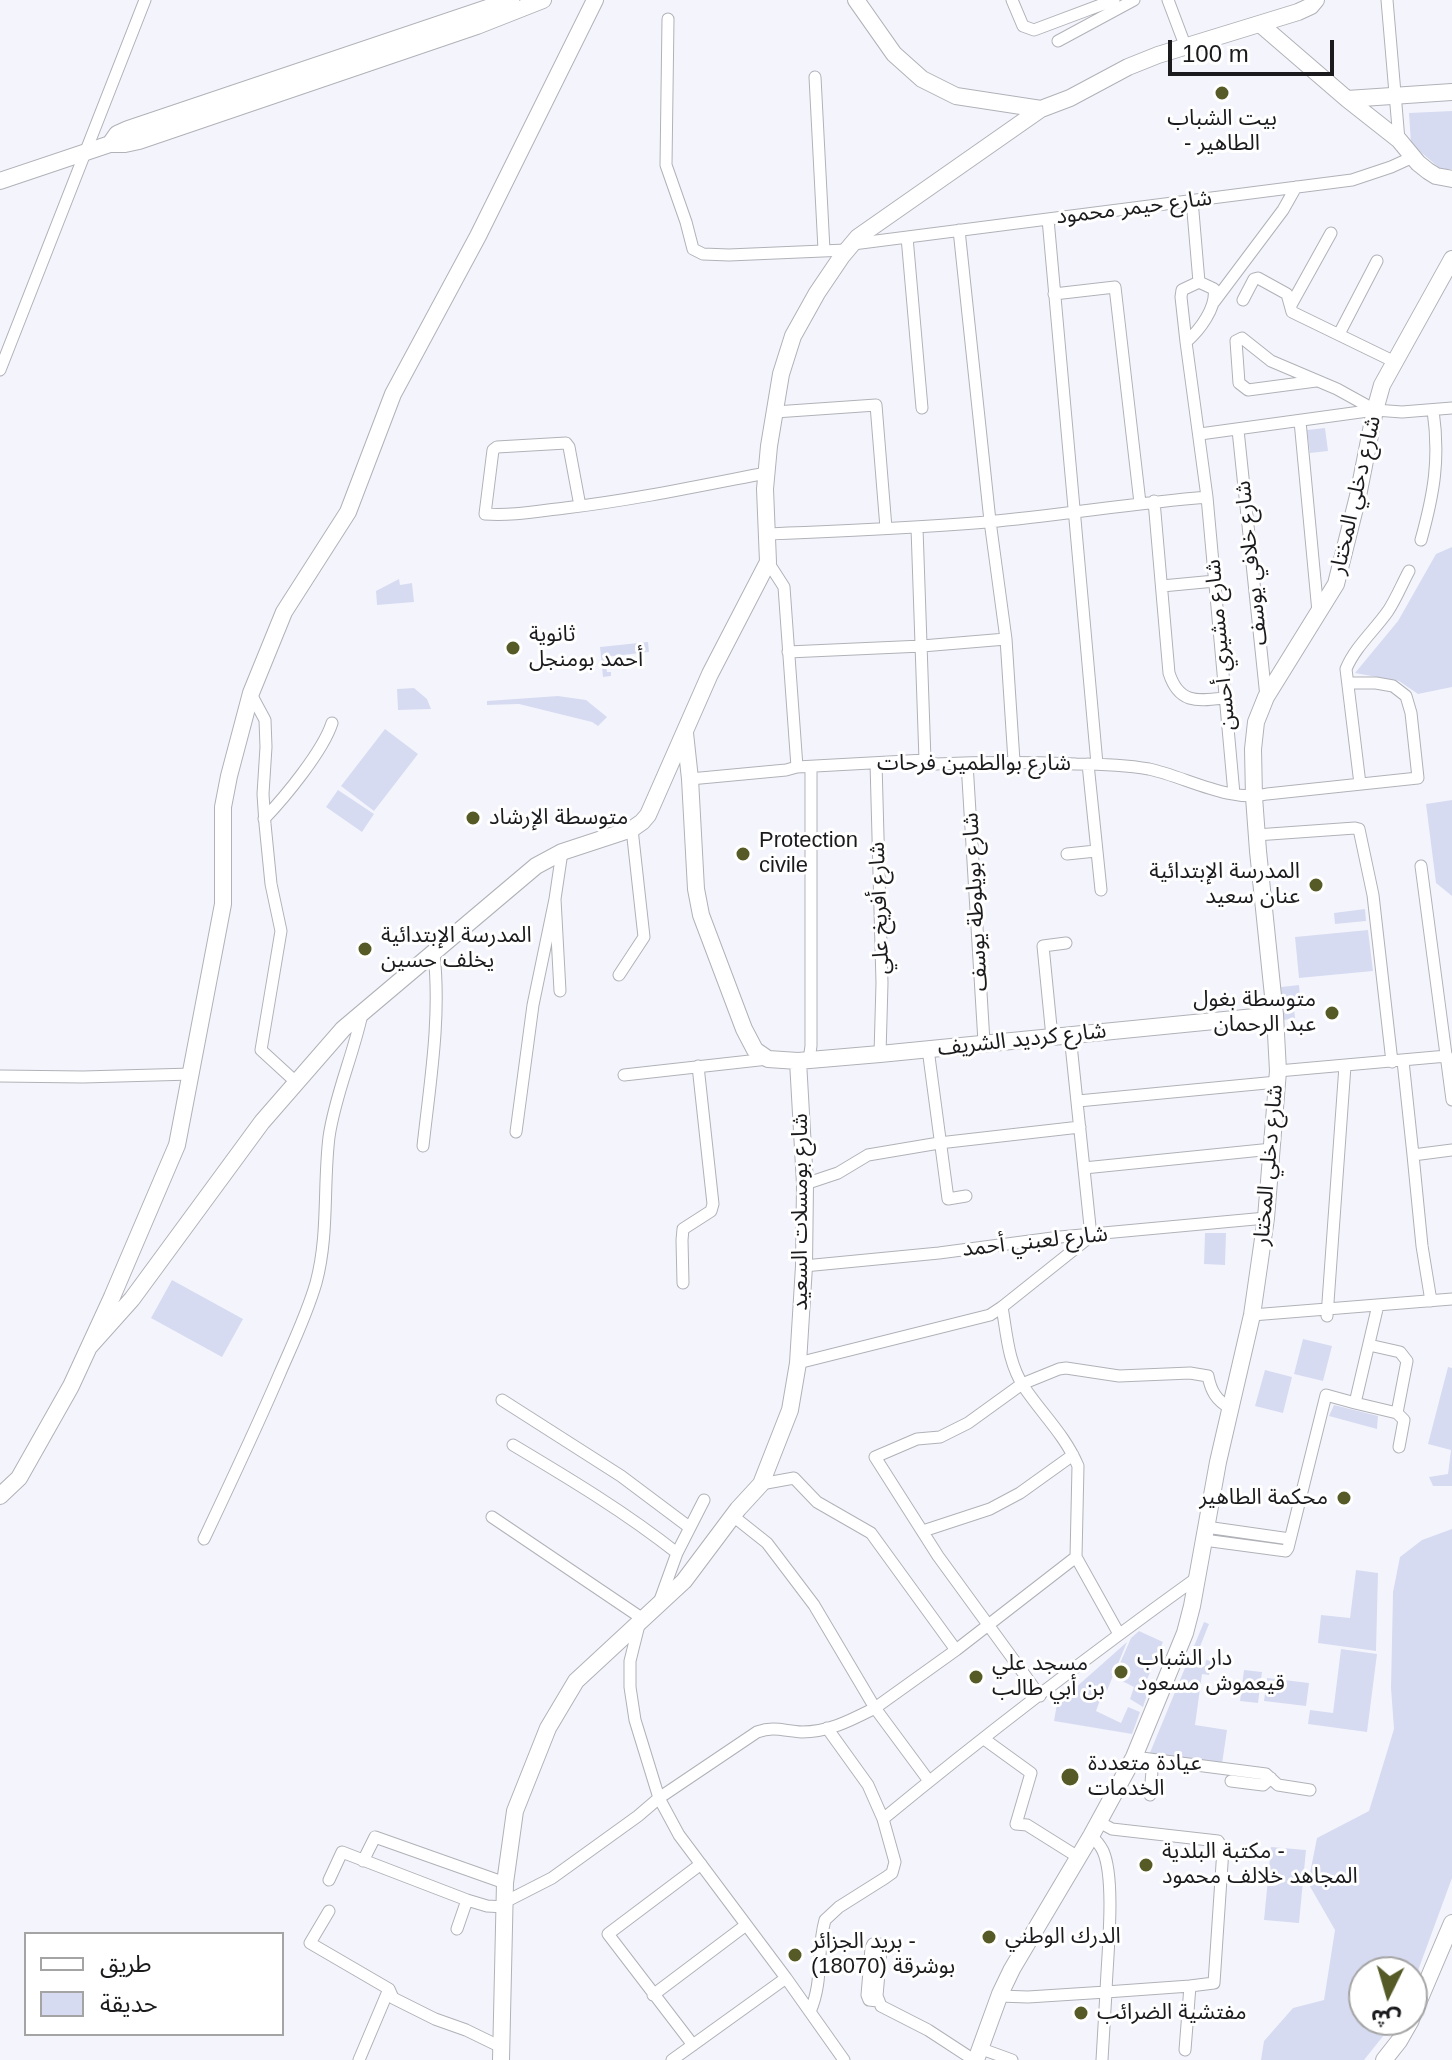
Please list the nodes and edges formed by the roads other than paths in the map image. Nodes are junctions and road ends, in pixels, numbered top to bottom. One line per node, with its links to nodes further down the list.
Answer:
1 (145, 0): 23 (street)
2 (511, 0): 22 (street)
3 (543, 0): 22 (street)
4 (595, 0): 77 (street)
5 (856, 0): 20 (street)
6 (1012, 0): 7 (street)
7 (1114, 0)
8 (1134, 0): 14 (street)
9 (1168, 0): 15 (street)
10 (1316, 0): 13 (street)
11 (1387, 0): 18 (street)
12 (668, 19): 34 (street, شارع حيمر محمود)
13 (1260, 24): 15 (street); 19 (street)
14 (1058, 41)
15 (1185, 45): 20 (street)
16 (815, 77): 34 (street)
17 (1452, 92): 18 (street)
18 (1395, 95): 19 (street); 21 (street)
19 (1347, 99): 21 (street)
20 (1041, 109): 33 (street)
21 (1399, 140): 24 (street)
22 (110, 144): 23 (street)
23 (84, 153): 26 (street); 45 (street)
24 (1413, 157): 25 (street); 27 (street, شارع حيمر محمود)
25 (1452, 179)
26 (0, 181)
27 (1296, 187): 28 (street, شارع حيمر محمود); 40 (street)
28 (1192, 200): 29 (street, شارع حيمر محمود); 37 (street)
29 (1048, 219): 30 (street, شارع حيمر محمود); 38 (street)
30 (959, 230): 32 (street, شارع حيمر محمود); 63 (street)
31 (1331, 233): 41 (street)
32 (907, 237): 33 (street, شارع حيمر محمود); 48 (street)
33 (849, 247): 34 (street, شارع حيمر محمود); 52 (street)
34 (824, 250)
35 (1452, 259): 44 (street, شارع دخلي المختار)
36 (1377, 261): 42 (street)
37 (1199, 282): 40 (street); 43 (street, شارع مشيري أحسن)
38 (1054, 294): 60 (street); 62 (street)
39 (1243, 300): 41 (street)
40 (1213, 303): 43 (street)
41 (1291, 305): 42 (street)
42 (1339, 334): 44 (street)
43 (1186, 342): 56 (street, شارع مشيري أحسن)
44 (1395, 362): 50 (street, شارع دخلي المختار)
45 (0, 370)
46 (1316, 381): 46 (street); 47 (street)
47 (1337, 389): 50 (street); 53 (street)
48 (922, 408)
49 (1452, 408): 51 (street)
50 (1375, 410): 51 (street); 53 (street); 72 (street, شارع دخلي المختار)
51 (1433, 410): 67 (street)
52 (775, 412): 57 (street); 64 (street)
53 (1340, 415): 54 (street)
54 (1300, 421): 55 (street); 72 (street)
55 (1238, 430): 56 (street); 78 (street, شارع خلافي يوسف)
56 (1200, 434): 58 (street, شارع مشيري أحسن)
57 (766, 473): 61 (street); 66 (street)
58 (1207, 497): 59 (street); 70 (street, شارع مشيري أحسن)
59 (1154, 501): 60 (street); 71 (street)
60 (1140, 503): 62 (street)
61 (580, 506): 61 (street)
62 (1075, 513): 63 (street); 86 (street)
63 (990, 521): 65 (street); 73 (street)
64 (886, 528): 65 (street); 66 (street)
65 (917, 528): 74 (street)
66 (767, 534): 68 (street)
67 (1421, 540)
68 (768, 562): 75 (street); 81 (street)
69 (1409, 571): 76 (street)
70 (1215, 581): 71 (street); 79 (street, شارع مشيري أحسن)
71 (1162, 586): 79 (street)
72 (1318, 613): 78 (street, شارع دخلي المختار)
73 (1006, 639): 74 (street); 83 (street)
74 (922, 646): 75 (street); 82 (street)
75 (788, 652): 87 (street)
76 (1348, 683): 90 (street); 90 (street, شارع بوالطمين فرحات)
77 (251, 693): 93 (street); 119 (street)
78 (1266, 697): 92 (street, شارع دخلي المختار)
79 (1225, 698): 91 (street, شارع مشيري أحسن)
80 (332, 723): 93 (street)
81 (685, 731): 89 (street); 94 (street)
82 (925, 760): 84 (street, شارع بوالطمين فرحات); 85 (street, شارع بوالطمين فرحات)
83 (1014, 761): 85 (street, شارع بوالطمين فرحات); 86 (street, شارع بوالطمين فرحات)
84 (876, 763): 88 (street, شارع بوالطمين فرحات); 112 (street, شارع أفريخ علي)
85 (967, 763): 110 (street, شارع بويلوطة يوسف)
86 (1092, 764): 91 (street, شارع بوالطمين فرحات); 96 (street)
87 (797, 767): 88 (street, شارع بوالطمين فرحات); 89 (street, شارع بوالطمين فرحات)
88 (811, 767): 115 (street)
89 (690, 779): 114 (street)
90 (1360, 784): 92 (street, شارع بوالطمين فرحات)
91 (1234, 794): 92 (street, شارع بوالطمين فرحات)
92 (1254, 797): 95 (street, شارع دخلي المختار)
93 (264, 819): 123 (street)
94 (632, 829): 97 (street); 104 (street)
95 (1256, 835): 107 (street, شارع دخلي المختار); 116 (street)
96 (1096, 851): 98 (street); 100 (street)
97 (562, 852): 101 (street); 103 (street)
98 (1067, 854)
99 (1421, 866): 113 (street)
100 (1101, 890)
101 (555, 899): 105 (street); 127 (street)
102 (1066, 943): 109 (street)
103 (434, 954): 106 (street); 129 (street)
104 (619, 975)
105 (560, 991)
106 (362, 1014): 123 (street); 165 (street)
107 (1275, 1015): 108 (street, شارع كرديد الشريف); 122 (street, شارع دخلي المختار)
108 (1070, 1035): 109 (street, شارع كرديد الشريف); 125 (street)
109 (1052, 1037): 110 (street, شارع كرديد الشريف)
110 (984, 1042): 111 (street, شارع كرديد الشريف)
111 (928, 1049): 112 (street, شارع كرديد الشريف); 128 (street)
112 (880, 1054): 115 (street, شارع كرديد الشريف)
113 (1447, 1056): 116 (street); 124 (street)
114 (768, 1059): 115 (street, شارع كرديد الشريف); 117 (street)
115 (804, 1060): 134 (street, شارع بومسلات السعيد)
116 (1398, 1062): 118 (street); 132 (street)
117 (698, 1066): 120 (street); 139 (street)
118 (1345, 1066): 122 (street); 144 (street)
119 (192, 1074): 121 (street); 147 (street)
120 (624, 1075)
121 (0, 1076)
122 (1278, 1077): 125 (street); 130 (street, شارع دخلي المختار)
123 (297, 1083): 147 (street)
124 (1452, 1100)
125 (1078, 1101): 126 (street)
126 (1080, 1127): 128 (street); 133 (street)
127 (516, 1132)
128 (939, 1143): 134 (street); 135 (street)
129 (423, 1146)
130 (1272, 1149): 133 (street); 136 (street, شارع دخلي المختار)
131 (1452, 1150): 132 (street)
132 (1413, 1155): 141 (street)
133 (1084, 1168): 137 (street)
134 (805, 1184): 138 (street, شارع بومسلات السعيد)
135 (966, 1196)
136 (1266, 1218): 137 (street, شارع لعبني أحمد); 145 (street, شارع دخلي المختار)
137 (1091, 1236): 138 (street, شارع لعبني أحمد); 143 (street)
138 (804, 1266): 148 (street, شارع بومسلات السعيد)
139 (683, 1283)
140 (1452, 1299): 141 (street)
141 (1431, 1301): 142 (street)
142 (1378, 1305): 144 (street); 146 (street)
143 (1002, 1307): 148 (street); 149 (street)
144 (1328, 1312): 145 (street)
145 (1252, 1315): 152 (street, شارع دخلي المختار)
146 (1369, 1345): 151 (street); 153 (street)
147 (90, 1346): 158 (street)
148 (798, 1363): 157 (street, شارع بومسلات السعيد)
149 (1022, 1384): 152 (street); 156 (street); 163 (street)
150 (502, 1400): 162 (street)
151 (1355, 1403): 153 (street); 164 (street)
152 (1230, 1408): 164 (street, شارع دخلي المختار)
153 (1397, 1413): 155 (street)
154 (513, 1445): 166 (street)
155 (1399, 1447)
156 (1073, 1455): 163 (street); 167 (street)
157 (761, 1484): 160 (street, شارع بومسلات السعيد); 175 (street)
158 (0, 1496)
159 (704, 1500): 162 (street)
160 (733, 1516): 170 (street, شارع بومسلات السعيد); 177 (street)
161 (492, 1517): 172 (street)
162 (689, 1527): 166 (street)
163 (923, 1531): 173 (street)
164 (1205, 1533): 168 (street, شارع دخلي المختار)
165 (204, 1539)
166 (677, 1553): 170 (street)
167 (1076, 1557): 173 (street); 174 (street)
168 (1198, 1577): 169 (street); 171 (street, شارع دخلي المختار)
169 (1172, 1596): 171 (street); 174 (street)
170 (658, 1605): 172 (street, شارع بومسلات السعيد)
171 (1192, 1606): 180 (street, شارع دخلي المختار)
172 (642, 1620): 186 (street); 194 (street, شارع بومسلات السعيد)
173 (987, 1625): 175 (street); 176 (street)
174 (1119, 1634): 176 (street)
175 (956, 1650): 177 (street)
176 (1040, 1696): 179 (street)
177 (875, 1708): 178 (street); 182 (street)
178 (827, 1728): 186 (street); 187 (street)
179 (984, 1739): 182 (street); 190 (street)
180 (1142, 1758): 181 (street); 185 (street); 188 (street, شارع دخلي المختار)
181 (1271, 1778): 183 (street); 184 (street)
182 (929, 1781): 187 (street)
183 (1231, 1781)
184 (1310, 1790)
185 (1150, 1795)
186 (659, 1798): 192 (street); 196 (street)
187 (883, 1819): 209 (street)
188 (1100, 1829): 189 (street); 189 (street); 190 (street, شارع دخلي المختار); 203 (street)
189 (1103, 1851): 205 (street)
190 (1078, 1857): 207 (street, شارع دخلي المختار)
191 (363, 1861): 193 (street); 194 (street); 195 (street)
192 (701, 1864): 199 (street); 206 (street)
193 (329, 1880)
194 (505, 1883): 196 (street, شارع بومسلات السعيد)
195 (467, 1900): 196 (street); 200 (street)
196 (505, 1904): 213 (street, شارع بومسلات السعيد)
197 (329, 1911): 204 (street)
198 (1452, 1923): 202 (street)
199 (746, 1925): 201 (street); 206 (street)
200 (457, 1929)
201 (786, 1978): 209 (street); 211 (street)
202 (1428, 1979)
203 (1190, 1986): 205 (street); 212 (street)
204 (389, 1989): 213 (street); 217 (street)
205 (1106, 1992): 207 (street); 220 (street)
206 (653, 1995): 211 (street)
207 (999, 1996): 214 (street, شارع دخلي المختار)
208 (878, 2001): 214 (street)
209 (810, 2012): 218 (street)
210 (1401, 2036): 215 (street)
211 (693, 2045): 216 (street)
212 (1185, 2050)
213 (501, 2053)
214 (976, 2056): 219 (street)
215 (1387, 2058)
216 (675, 2059)
217 (359, 2060)
218 (844, 2060)
219 (1012, 2060)
220 (1102, 2060)

